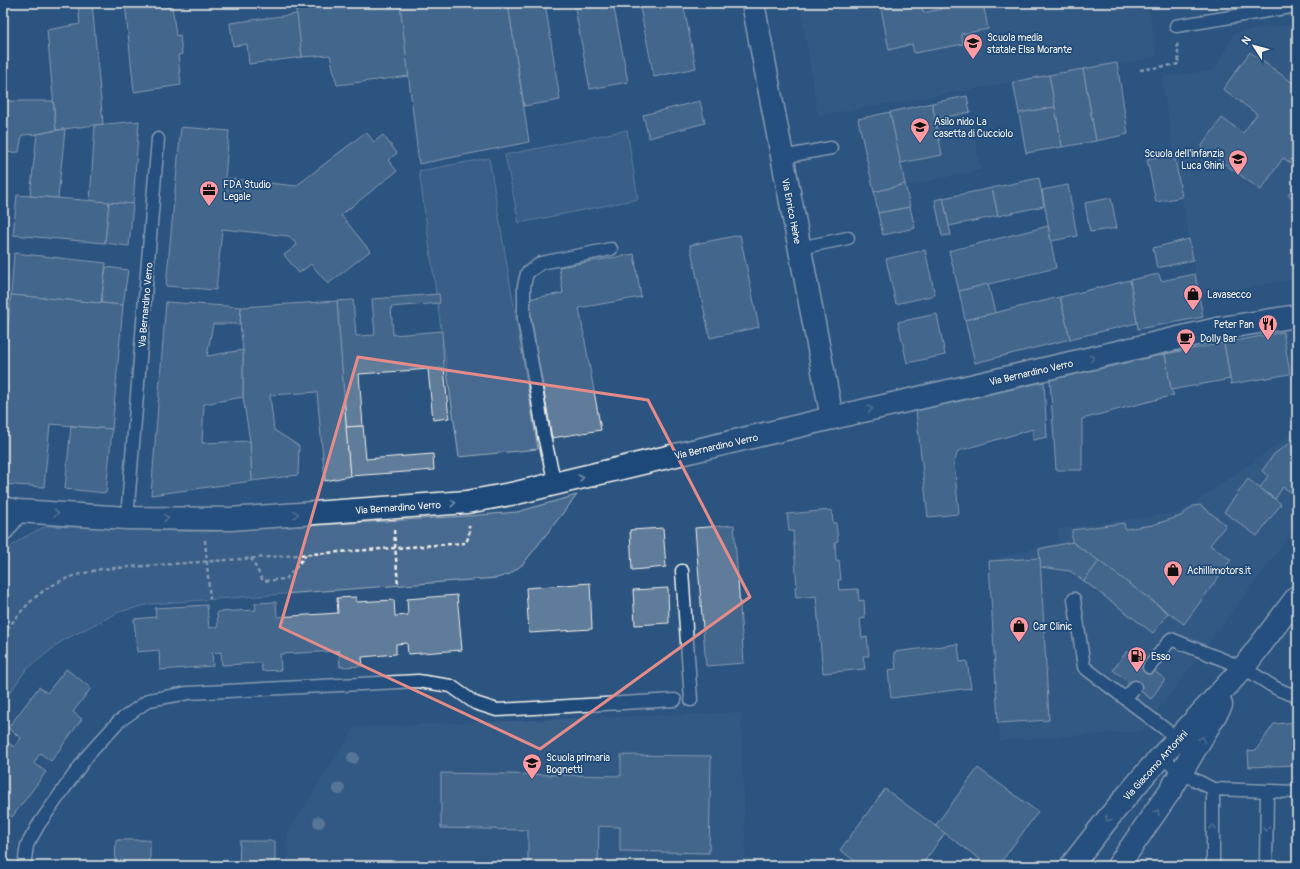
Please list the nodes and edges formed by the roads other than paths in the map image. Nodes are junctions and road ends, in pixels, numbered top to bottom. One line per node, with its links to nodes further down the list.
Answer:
1 (753, 3): 6 (street, Via Enrico Heine)
2 (1297, 6): 3 (lane)
3 (1176, 26)
4 (158, 139): 14 (lane, Via Bernardino Verro)
5 (831, 148): 6 (lane)
6 (782, 157): 8 (street, Via Enrico Heine)
7 (848, 238): 8 (lane)
8 (799, 248): 11 (street, Via Enrico Heine)
9 (611, 249): 12 (lane)
10 (1297, 316): 11 (street, Via Bernardino Verro, one-way to 10)
11 (832, 418): 12 (street, Via Bernardino Verro, one-way to 11)
12 (555, 484): 14 (street, Via Bernardino Verro, one-way to 12)
13 (10, 510): 14 (street, Via Bernardino Verro, one-way to 14); 15 (street)
14 (127, 518)
15 (3, 529)
16 (682, 571): 25 (lane)
17 (1297, 597): 20 (street, Via Giacomo Antonini)
18 (1074, 599): 23 (lane)
19 (1149, 667): 20 (lane)
20 (1243, 668): 22 (lane); 26 (street, Via Giacomo Antonini); 28 (street, Via Giacomo Antonini, one-way to 20)
21 (1134, 687): 23 (lane)
22 (1297, 695)
23 (1126, 698): 26 (lane)
24 (675, 700): 32 (lane)
25 (691, 700)
26 (1178, 739): 27 (street, Via Giacomo Antonini)
27 (1161, 757): 28 (lane); 33 (street, Via Giacomo Antonini, one-way to 33)
28 (1182, 773): 29 (lane); 34 (street, Via Giacomo Antonini, one-way to 28)
29 (1213, 789): 30 (lane); 35 (lane, one-way to 29)
30 (1267, 791): 31 (lane); 36 (lane, one-way to 36)
31 (1297, 792)
32 (24, 866)
33 (1071, 866)
34 (1118, 866)
35 (1213, 866)
36 (1266, 866)

